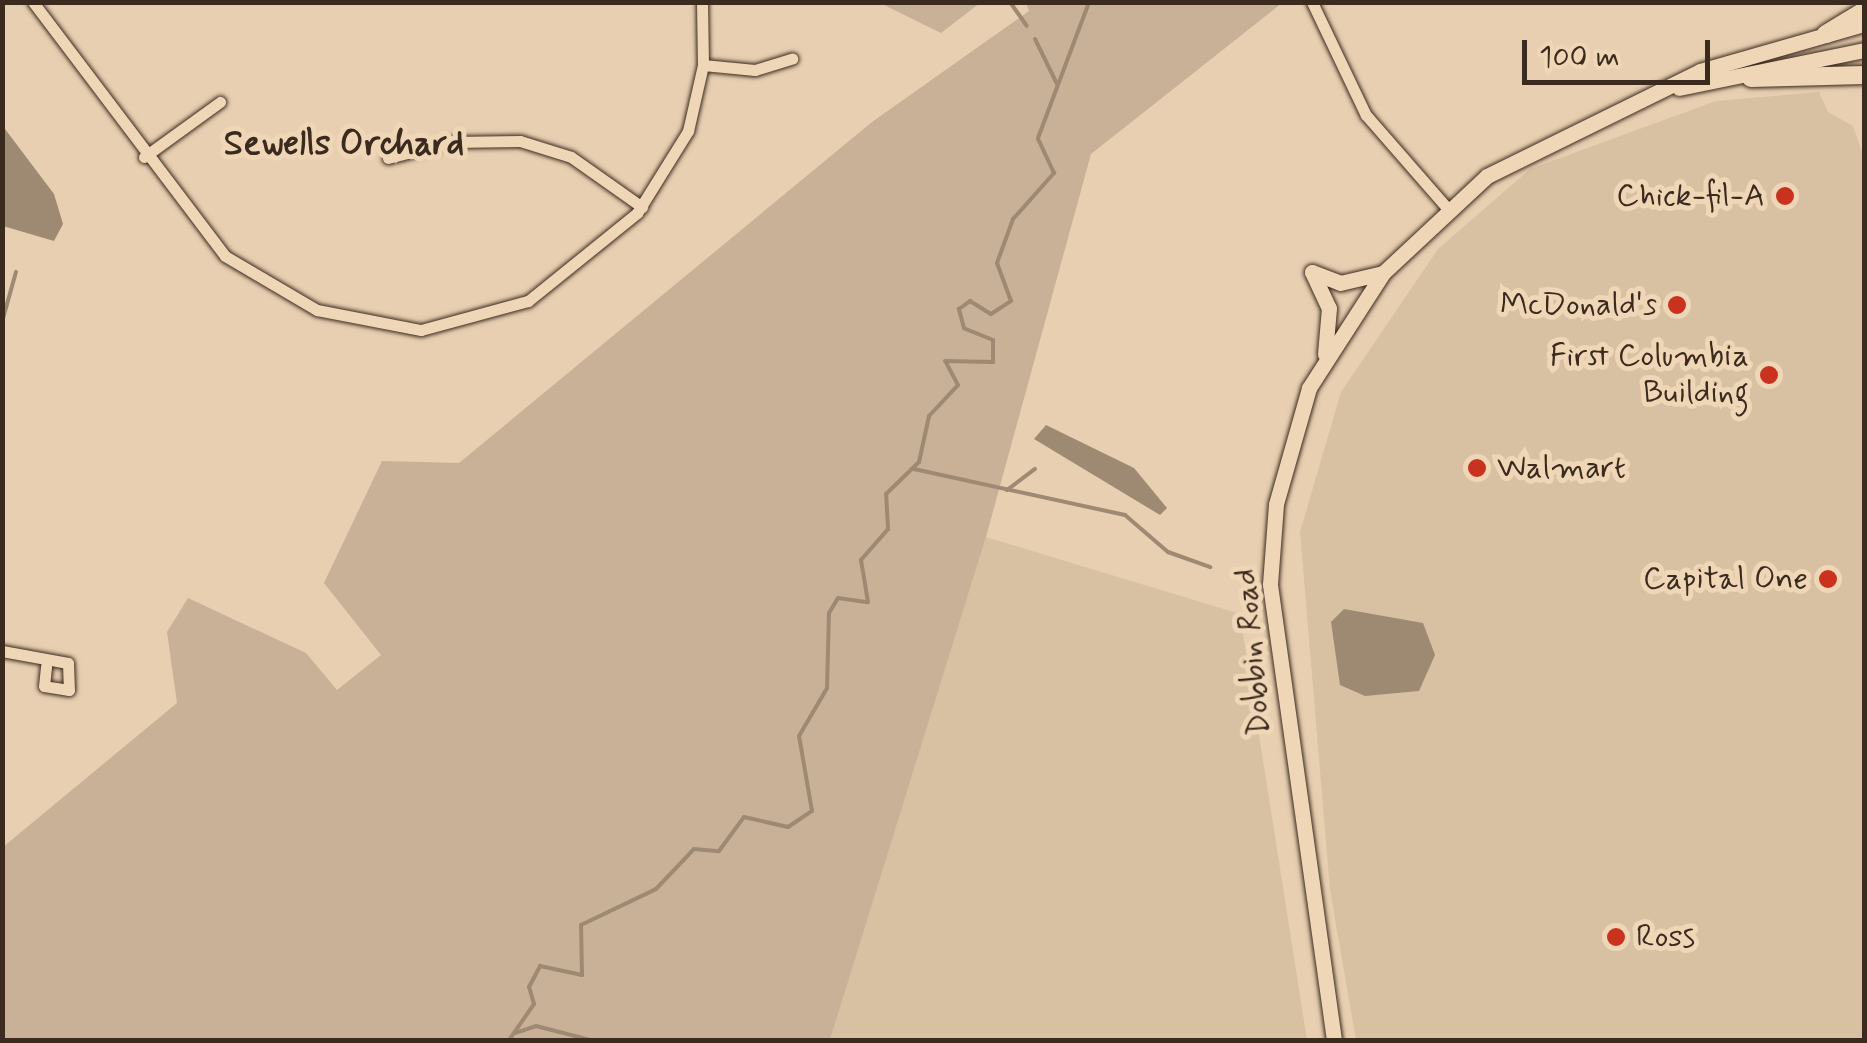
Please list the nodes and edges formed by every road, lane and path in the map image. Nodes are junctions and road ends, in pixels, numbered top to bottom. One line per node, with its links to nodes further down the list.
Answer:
1 (34, 2): 14 (street)
2 (702, 2): 9 (street)
3 (1312, 2): 17 (street)
4 (1864, 12): 6 (main road)
5 (1864, 24): 6 (street, Dobbin Road)
6 (1826, 34): 12 (street, Dobbin Road)
7 (1864, 50): 11 (street, Dobbin Road)
8 (792, 59): 9 (street)
9 (703, 65): 16 (street)
10 (1864, 75): 11 (main road)
11 (1750, 78): 12 (street, Dobbin Road)
12 (1674, 88): 17 (street, Dobbin Road)
13 (220, 102): 14 (street)
14 (144, 157): 16 (street)
15 (388, 158): 16 (street)
16 (642, 207)
17 (1447, 208): 18 (street, Dobbin Road)
18 (1383, 272): 19 (street, Dobbin Road); 19 (street)
19 (1324, 360): 22 (street, Dobbin Road)
20 (2, 651): 21 (street)
21 (46, 666)
22 (1334, 1040)

